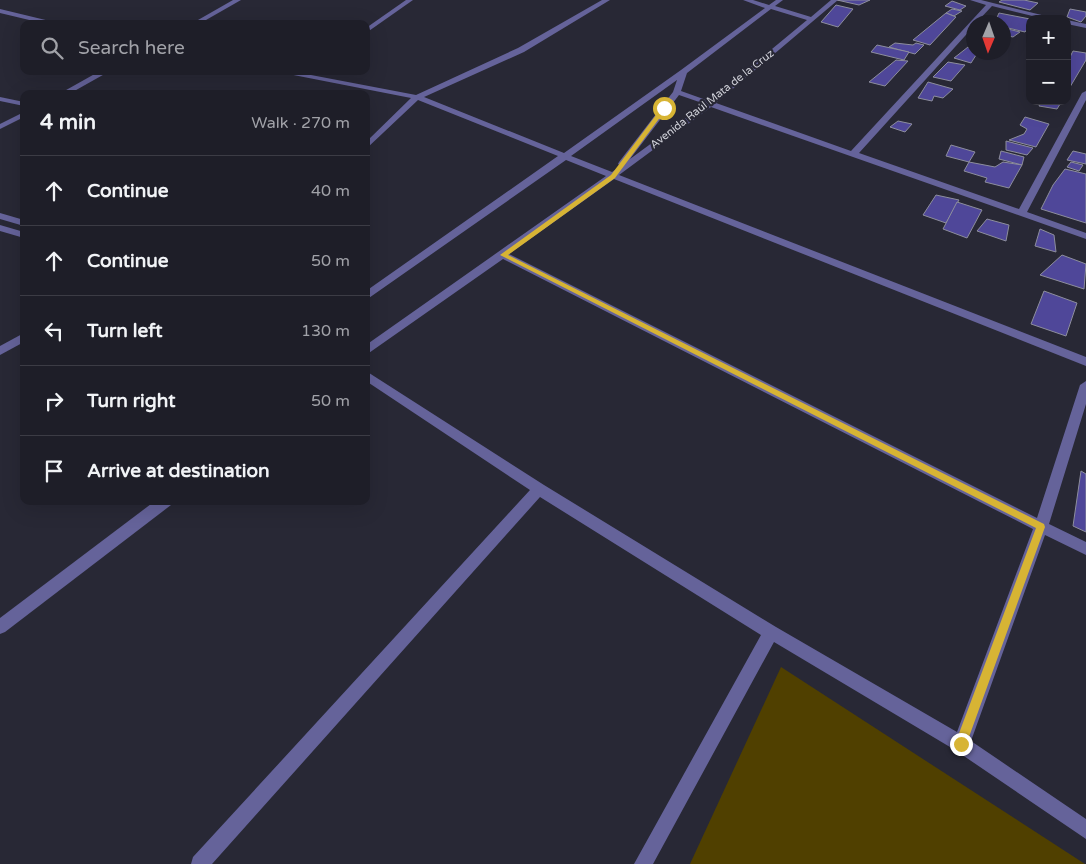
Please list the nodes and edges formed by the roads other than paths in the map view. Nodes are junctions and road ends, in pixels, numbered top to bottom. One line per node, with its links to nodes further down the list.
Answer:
1 (238, 0): 14 (street)
2 (410, 0): 17 (street)
3 (607, 0): 24 (street)
4 (746, 0): 9 (street)
5 (780, 0): 9 (street)
6 (835, 0): 12 (street, Avenida Raúl Mata de la Cruz)
7 (972, 0): 8 (street)
8 (990, 4): 11 (street); 31 (street)
9 (771, 7): 12 (street); 18 (street)
10 (0, 11): 13 (street)
11 (1038, 15)
12 (811, 19): 27 (street, Avenida Raúl Mata de la Cruz)
13 (39, 20)
14 (201, 20)
15 (1071, 23): 16 (street)
16 (1086, 26)
17 (370, 28)
18 (684, 72): 22 (street); 32 (street)
19 (99, 75): 21 (street)
20 (309, 75): 24 (street)
21 (70, 90)
22 (677, 92): 27 (street); 33 (street)
23 (1086, 93): 34 (street)
24 (417, 98): 30 (street); 32 (street)
25 (0, 99): 26 (street)
26 (20, 103)
27 (710, 104): 31 (street); 33 (street, Avenida Raúl Mata de la Cruz)
28 (20, 116): 29 (street)
29 (0, 127)
30 (370, 143)
31 (853, 154): 34 (street)
32 (564, 156): 33 (street); 41 (street)
33 (613, 176): 40 (street, Avenida Raúl Mata de la Cruz); 45 (street)
34 (1022, 213): 39 (street)
35 (0, 216): 36 (street)
36 (20, 222)
37 (0, 228): 38 (street)
38 (20, 233)
39 (1086, 236)
40 (503, 255): 43 (street, Avenida Raúl Mata de la Cruz); 50 (street)
41 (370, 293)
42 (20, 339): 44 (street)
43 (370, 348)
44 (0, 351)
45 (1086, 362)
46 (370, 378): 48 (street)
47 (1086, 385): 50 (street)
48 (539, 489): 53 (street); 56 (street)
49 (161, 505): 52 (street)
50 (1041, 527): 51 (street); 54 (street)
51 (1086, 548)
52 (0, 627)
53 (771, 632): 54 (street); 57 (street)
54 (961, 744): 55 (street)
55 (1086, 830)
56 (200, 864)
57 (643, 864)

